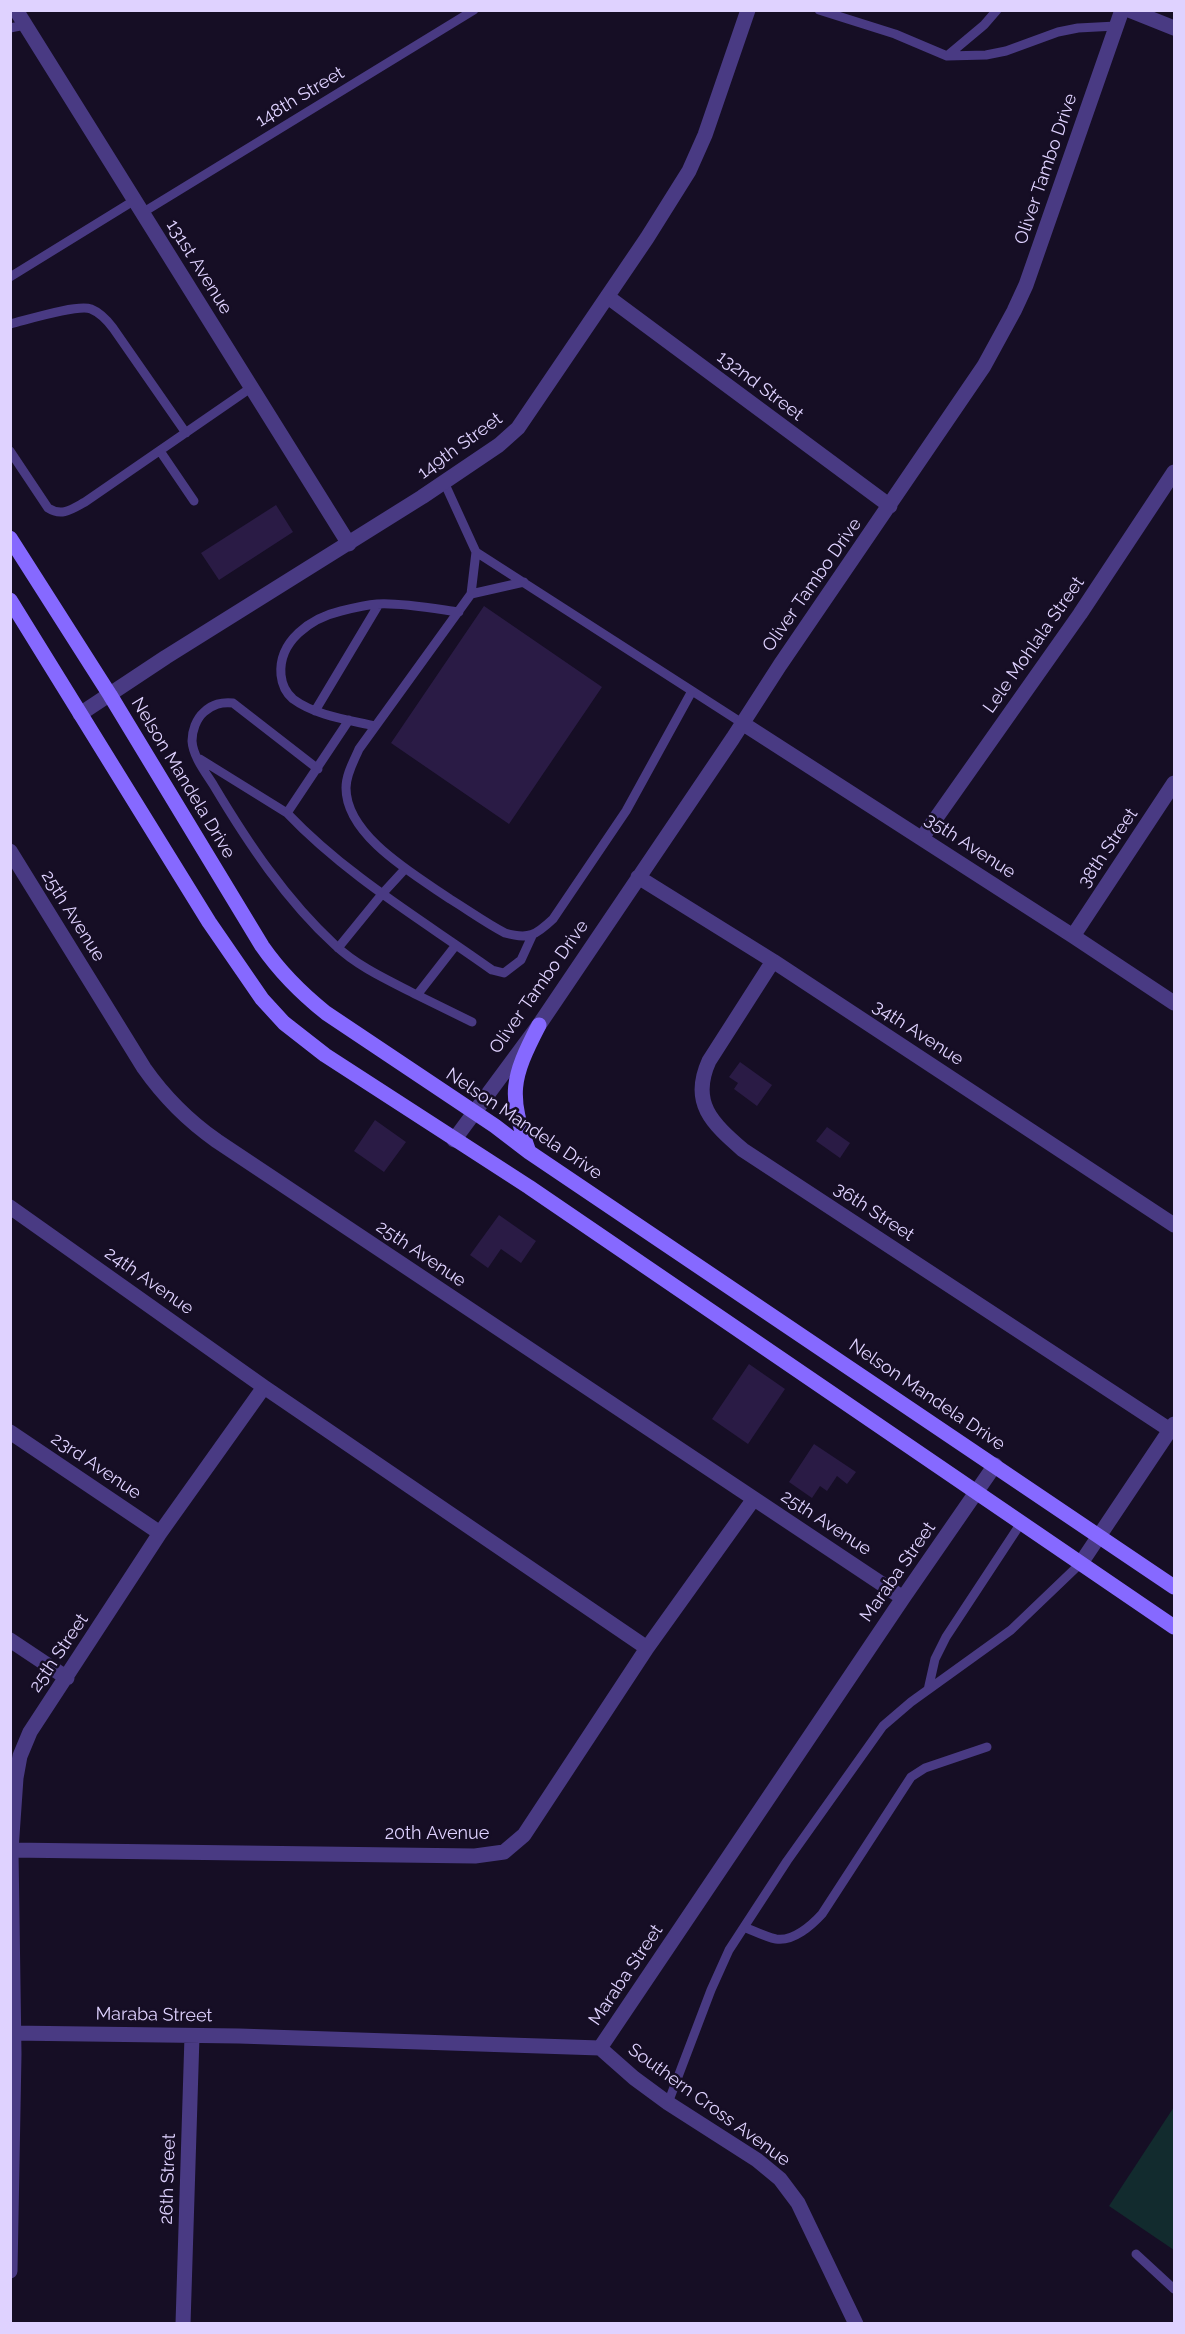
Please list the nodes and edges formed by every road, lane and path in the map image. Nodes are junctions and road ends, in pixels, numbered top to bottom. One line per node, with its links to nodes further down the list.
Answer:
1 (16, 10): 8 (street, 131st Avenue)
2 (474, 10): 12 (lane, 148th Street)
3 (748, 10): 14 (street, 149th Street)
4 (819, 10): 11 (lane)
5 (997, 10): 11 (lane)
6 (1122, 10): 9 (street, Oliver Tambo Drive)
7 (1129, 10): 10 (street)
8 (18, 26): 12 (street, 131st Avenue)
9 (1116, 26): 11 (lane); 23 (street, Oliver Tambo Drive)
10 (1174, 28)
11 (946, 56)
12 (139, 206): 13 (lane, 148th Street); 16 (street, 131st Avenue)
13 (10, 277)
14 (608, 297): 21 (street, 149th Street); 23 (street, 132nd Street)
15 (10, 324): 17 (lane)
16 (252, 387): 17 (lane); 25 (street, 131st Avenue)
17 (186, 433): 19 (lane)
18 (10, 451): 19 (lane)
19 (160, 451): 22 (lane)
20 (1174, 472): 43 (street, Lele Mohlala Street)
21 (444, 482): 25 (street, 149th Street); 26 (lane)
22 (194, 501)
23 (890, 506): 37 (street, Oliver Tambo Drive)
24 (10, 538): 33 (main road, Nelson Mandela Drive)
25 (349, 544): 33 (street, 149th Street)
26 (476, 552): 27 (lane); 28 (lane)
27 (525, 582): 28 (lane); 32 (lane)
28 (471, 594): 31 (lane)
29 (10, 600): 35 (main road)
30 (379, 604): 31 (lane); 34 (lane); 34 (lane)
31 (459, 612): 38 (lane)
32 (692, 691): 37 (lane); 48 (lane)
33 (110, 695): 35 (street, 149th Street); 57 (main road, Nelson Mandela Drive)
34 (315, 711): 36 (lane)
35 (80, 714): 58 (main road)
36 (349, 720): 38 (lane); 40 (lane)
37 (742, 723): 43 (street, 35th Avenue); 46 (street, Oliver Tambo Drive)
38 (375, 726): 45 (lane)
39 (196, 757): 40 (lane); 42 (lane); 51 (lane)
40 (318, 769): 42 (lane)
41 (1174, 783): 49 (street, 38th Street)
42 (287, 813): 47 (lane)
43 (922, 838): 49 (street, 35th Avenue)
44 (10, 851): 67 (street, 25th Avenue)
45 (405, 869): 47 (lane); 48 (lane)
46 (638, 877): 52 (street, 34th Avenue); 56 (street, Oliver Tambo Drive)
47 (382, 894): 50 (lane); 51 (lane)
48 (532, 936): 50 (lane)
49 (1073, 936): 54 (street, 35th Avenue)
50 (456, 945): 53 (lane)
51 (338, 948): 53 (lane)
52 (773, 961): 61 (street, 34th Avenue); 63 (street, 36th Street)
53 (417, 995): 55 (lane)
54 (1174, 1004)
55 (472, 1022)
56 (538, 1025): 57 (street, Oliver Tambo Drive); 59 (main road)
57 (474, 1112): 58 (street, Oliver Tambo Drive); 59 (main road, Nelson Mandela Drive)
58 (454, 1140): 66 (main road)
59 (529, 1152): 65 (main road, Nelson Mandela Drive)
60 (10, 1207): 62 (street, 24th Avenue)
61 (1174, 1225)
62 (264, 1387): 69 (street, 25th Street); 76 (street, 24th Avenue)
63 (1172, 1427): 70 (street, 36th Street)
64 (10, 1432): 69 (street, 23rd Avenue)
65 (996, 1465): 66 (street, Maraba Street); 70 (main road, Nelson Mandela Drive)
66 (977, 1493): 68 (main road); 73 (street, Maraba Street)
67 (753, 1500): 73 (street, 25th Avenue); 76 (street, 20th Avenue)
68 (1021, 1523): 71 (main road); 78 (lane)
69 (160, 1533): 77 (street, 25th Street)
70 (1101, 1535): 71 (street, 36th Street); 72 (main road, Nelson Mandela Drive)
71 (1081, 1563): 74 (main road); 78 (lane)
72 (1174, 1587)
73 (903, 1598): 84 (street, Maraba Street)
74 (1174, 1627)
75 (10, 1640): 77 (street)
76 (647, 1648): 80 (street, 20th Avenue)
77 (67, 1678): 80 (street, 25th Street)
78 (928, 1690): 81 (lane)
79 (987, 1747): 81 (lane)
80 (11, 1850): 82 (street, 25th Street)
81 (744, 1927): 85 (lane)
82 (12, 2033): 83 (street, Maraba Street); 87 (street, 25th Street)
83 (192, 2036): 84 (street, Maraba Street); 89 (street, 26th Street)
84 (600, 2048): 85 (street, Southern Cross Avenue)
85 (668, 2103): 90 (street, Southern Cross Avenue)
86 (1136, 2254): 88 (lane)
87 (10, 2271)
88 (1174, 2289)
89 (183, 2324)
90 (856, 2324)

